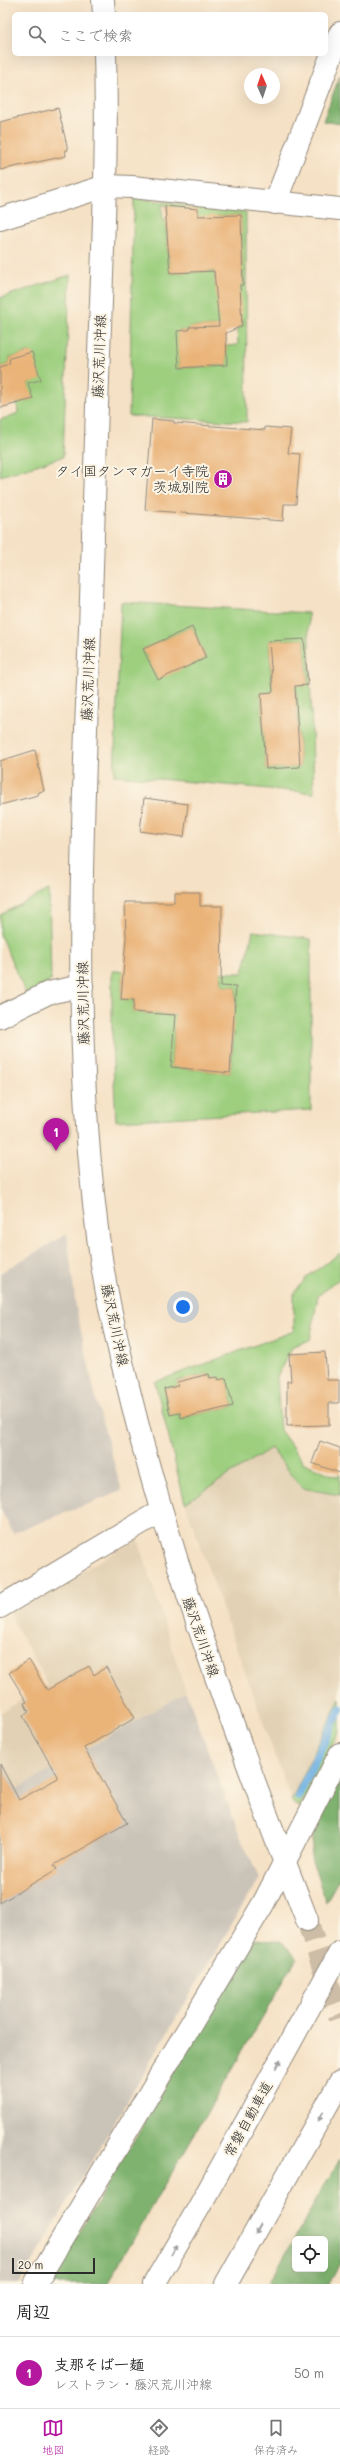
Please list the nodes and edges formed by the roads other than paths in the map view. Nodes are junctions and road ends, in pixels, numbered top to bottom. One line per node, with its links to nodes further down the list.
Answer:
1 (103, 0): 2 (main road)
2 (104, 12)
3 (340, 33): 6 (main road)
4 (105, 56): 5 (main road, 藤沢荒川沖線)
5 (106, 186): 6 (main road); 8 (main road); 9 (main road, 藤沢荒川沖線)
6 (275, 203): 7 (main road)
7 (340, 209)
8 (0, 219)
9 (82, 986): 10 (main road); 11 (main road, 藤沢荒川沖線)
10 (0, 1017)
11 (161, 1511): 12 (main road); 14 (main road, 藤沢荒川沖線)
12 (0, 1607)
13 (340, 1754): 14 (main road)
14 (285, 1863): 15 (main road, 藤沢荒川沖線); 18 (main road)
15 (307, 1920)
16 (340, 1952): 19 (main road, 常磐自動車道, one-way to 16)
17 (340, 2082): 20 (main road, one-way to 20)
18 (35, 2284)
19 (154, 2284)
20 (226, 2284)

